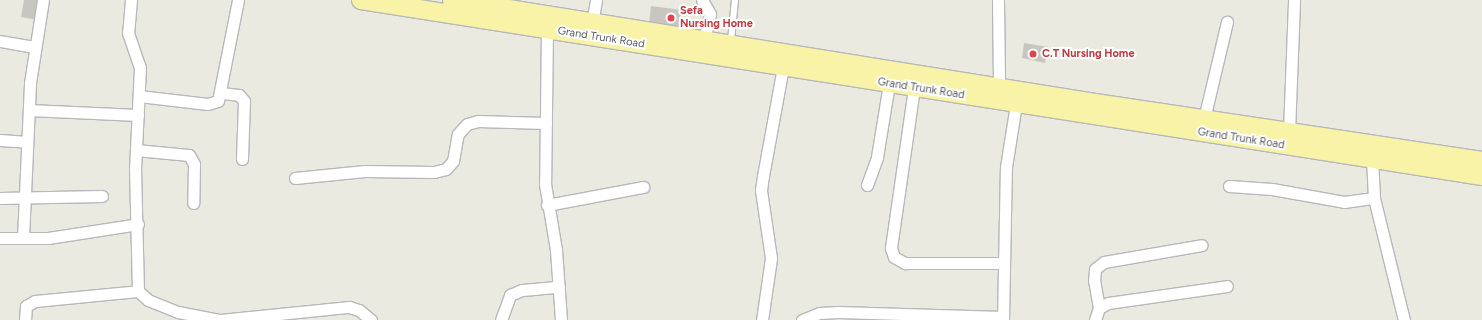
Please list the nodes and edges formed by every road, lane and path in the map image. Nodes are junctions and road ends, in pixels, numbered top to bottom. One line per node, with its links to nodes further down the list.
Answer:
1 (43, 0): 17 (street)
2 (131, 0): 23 (street)
3 (238, 0): 22 (street)
4 (361, 0): 13 (main road, Grand Trunk Road)
5 (452, 0): 11 (main road, Grand Trunk Road)
6 (596, 0): 11 (street)
7 (702, 0): 15 (street)
8 (735, 0): 16 (lane)
9 (998, 0): 20 (street)
10 (1294, 0): 29 (street)
11 (592, 22): 15 (main road, Grand Trunk Road)
12 (1227, 22): 27 (street)
13 (547, 29): 18 (main road, Grand Trunk Road); 28 (street)
14 (0, 41): 17 (street)
15 (704, 41): 16 (main road, Grand Trunk Road)
16 (730, 45): 20 (main road, Grand Trunk Road)
17 (34, 47): 25 (street)
18 (782, 67): 19 (main road, Grand Trunk Road); 63 (street)
19 (889, 84): 21 (main road, Grand Trunk Road); 38 (street)
20 (999, 87): 27 (main road, Grand Trunk Road)
21 (914, 88): 24 (main road, Grand Trunk Road); 51 (street)
22 (221, 93): 23 (street); 33 (street)
23 (139, 96): 26 (street)
24 (1016, 104): 34 (main road, Grand Trunk Road); 51 (street)
25 (29, 110): 26 (street); 31 (street)
26 (138, 114): 32 (street)
27 (1204, 120): 29 (main road, Grand Trunk Road)
28 (546, 123): 37 (street); 46 (street)
29 (1289, 132): 35 (main road, Grand Trunk Road)
30 (0, 140): 31 (street)
31 (27, 142): 42 (street)
32 (136, 150): 45 (street); 47 (street)
33 (242, 159)
34 (1372, 159): 36 (main road, Grand Trunk Road); 44 (street)
35 (1482, 161)
36 (1482, 176)
37 (295, 178)
38 (867, 185)
39 (1229, 186): 44 (street)
40 (643, 187): 46 (street)
41 (102, 196): 42 (street)
42 (25, 197): 43 (street); 49 (street)
43 (0, 198)
44 (1374, 198): 66 (street)
45 (193, 203)
46 (547, 205): 53 (street)
47 (138, 224): 49 (street); 54 (street)
48 (0, 238): 49 (street)
49 (23, 238)
50 (1202, 245): 55 (street)
51 (1004, 263): 58 (street)
52 (1226, 286): 55 (street)
53 (559, 287): 61 (street); 62 (street)
54 (138, 291): 57 (street); 59 (street)
55 (1099, 308): 65 (street)
56 (278, 318): 57 (street); 60 (street)
57 (209, 319)
58 (1003, 319): 64 (street)
59 (25, 320)
60 (371, 320)
61 (501, 320)
62 (561, 320)
63 (762, 320)
64 (802, 320)
65 (1095, 320)
66 (1404, 320)

